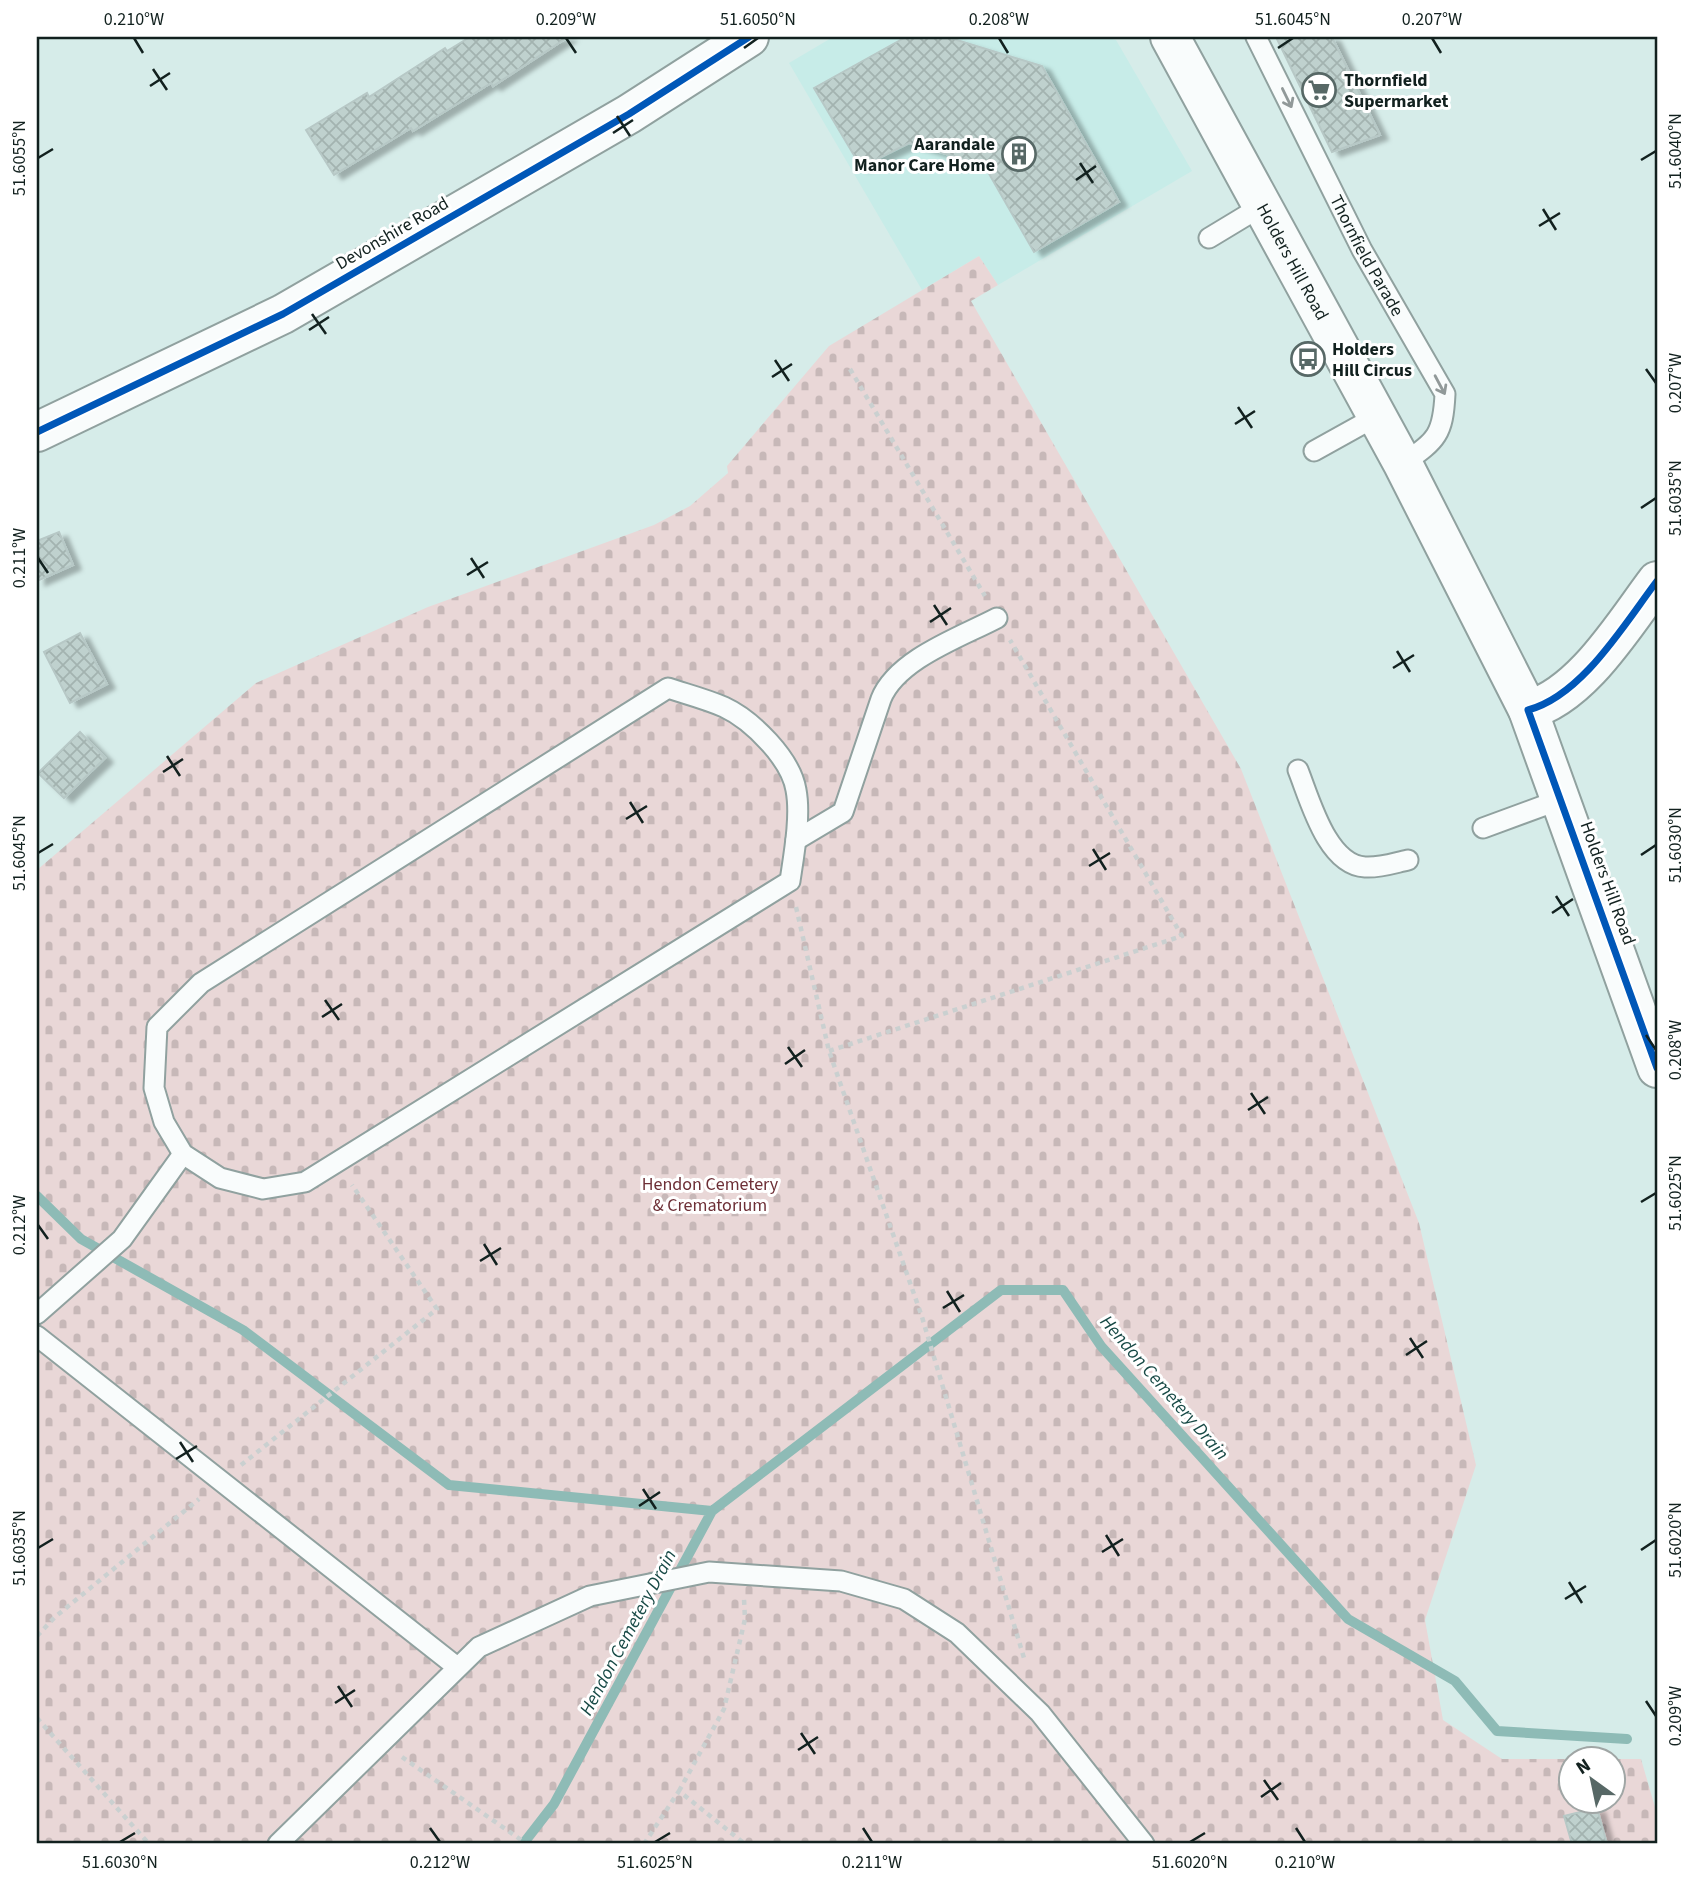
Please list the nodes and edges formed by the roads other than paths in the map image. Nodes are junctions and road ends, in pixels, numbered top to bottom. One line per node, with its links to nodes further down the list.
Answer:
1 (749, 37): 7 (main road, Devonshire Road)
2 (1170, 37): 4 (main road, Holders Hill Road)
3 (1256, 37): 9 (lane, Thornfield Parade, one-way to 9)
4 (1262, 206): 5 (lane); 6 (main road, Holders Hill Road)
5 (1209, 238)
6 (1377, 415): 8 (lane); 9 (main road, Holders Hill Road)
7 (37, 432)
8 (1314, 451)
9 (1403, 464): 12 (main road, Holders Hill Road)
10 (1657, 581): 12 (main road)
11 (997, 618): 16 (lane)
12 (1528, 710): 14 (main road, Holders Hill Road)
13 (1297, 770): 17 (lane)
14 (1562, 799): 15 (lane); 18 (main road, Holders Hill Road)
15 (1483, 828)
16 (796, 840): 19 (lane); 19 (lane)
17 (1408, 860)
18 (1657, 1068)
19 (183, 1154): 20 (lane)
20 (37, 1314)
21 (37, 1336): 22 (lane)
22 (457, 1667): 23 (lane); 24 (lane)
23 (278, 1844)
24 (1144, 1844)

